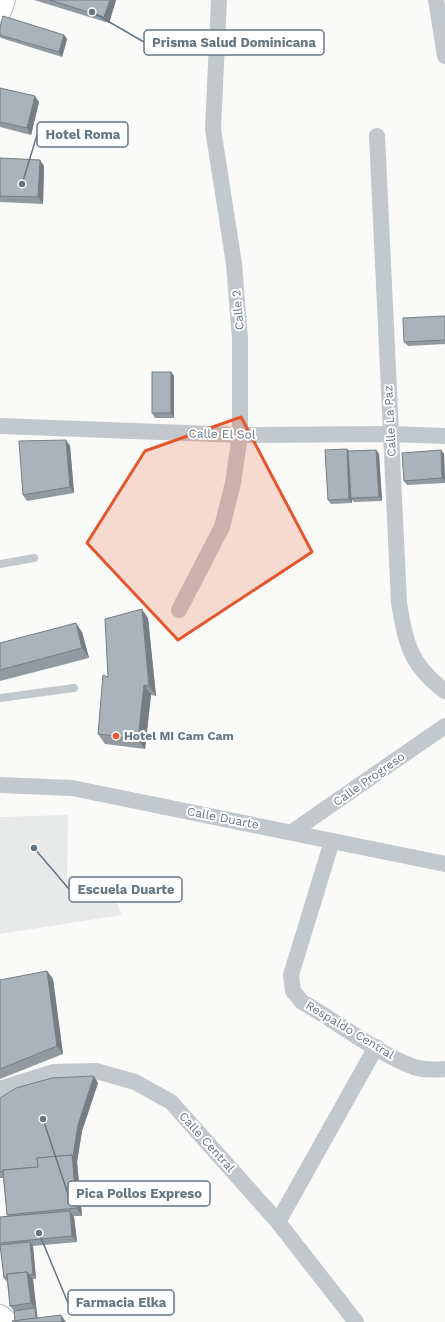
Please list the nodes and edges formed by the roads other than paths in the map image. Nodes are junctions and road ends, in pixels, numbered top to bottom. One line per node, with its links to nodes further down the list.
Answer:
1 (4, 0): 4 (main road)
2 (219, 0): 9 (street, Calle 2)
3 (436, 0): 5 (street)
4 (0, 11)
5 (445, 56)
6 (377, 136): 8 (street, Calle La Paz)
7 (0, 426): 9 (street, Calle El Sol)
8 (390, 434): 9 (street, Calle El Sol); 10 (street, Calle El Sol); 15 (street, Calle La Paz)
9 (240, 435): 13 (street, Calle 2)
10 (445, 436)
11 (34, 558): 12 (lane)
12 (0, 564)
13 (179, 610)
14 (74, 688): 16 (lane)
15 (445, 691)
16 (0, 698)
17 (445, 726): 19 (street, Calle Progreso)
18 (0, 785): 19 (street, Calle Duarte)
19 (292, 832): 20 (street, Calle Duarte)
20 (332, 841): 21 (street, Calle Duarte); 22 (street, Respaldo Central)
21 (445, 864)
22 (376, 1047): 23 (street, Respaldo Central); 25 (street)
23 (445, 1069)
24 (0, 1089): 25 (street, Calle Central)
25 (278, 1222): 28 (street, Calle Central)
26 (0, 1316): 27 (main road)
27 (7, 1322)
28 (356, 1322)

